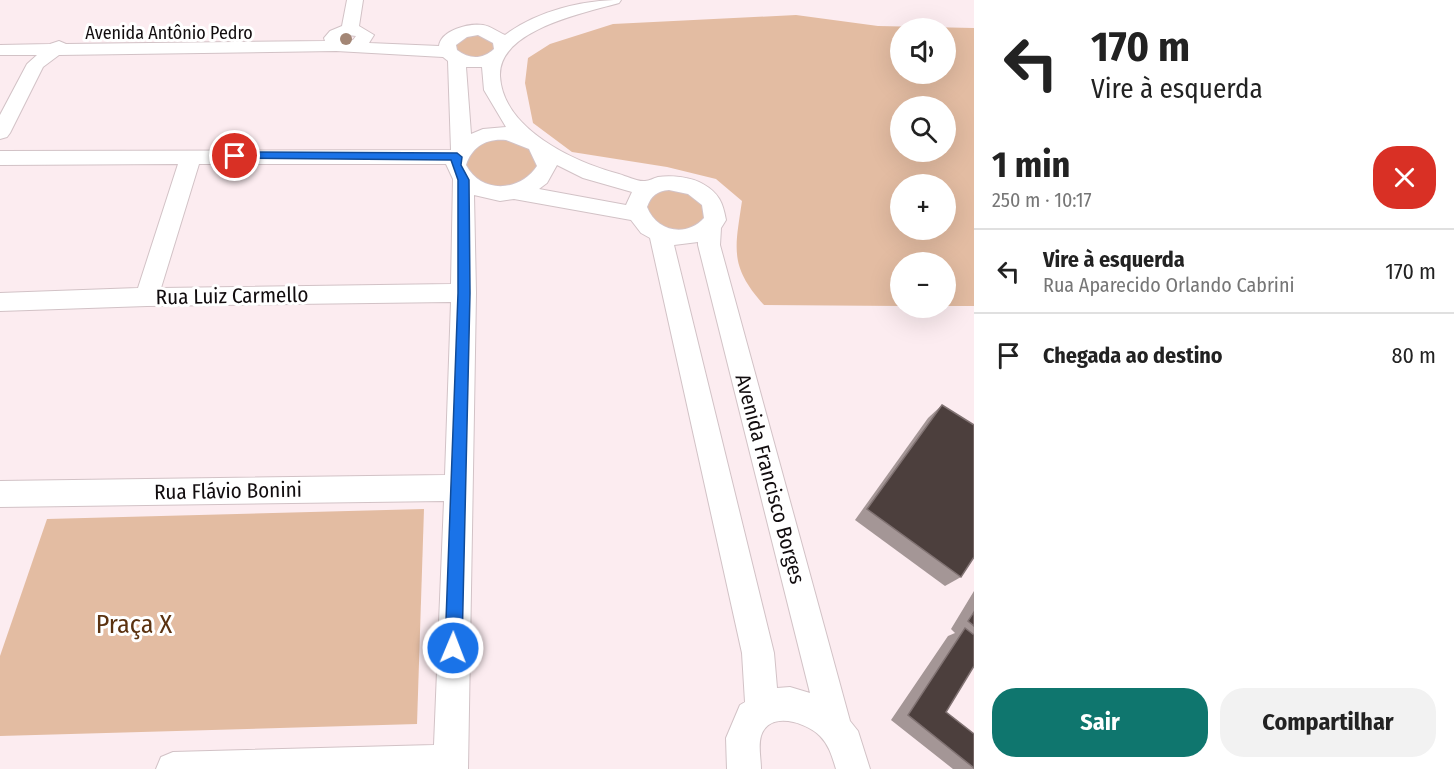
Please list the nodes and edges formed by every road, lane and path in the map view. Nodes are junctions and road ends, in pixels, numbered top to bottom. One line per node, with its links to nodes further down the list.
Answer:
1 (355, 0): 9 (street)
2 (613, 0): 3 (street)
3 (591, 2): 4 (street); 12 (street)
4 (481, 30): 8 (street, Avenida Antônio Pedro); 12 (street)
5 (40, 33): 6 (street, Avenida Antônio Pedro); 7 (street, Avenida Antônio Pedro); 14 (street)
6 (68, 33): 9 (street, Avenida Antônio Pedro); 10 (street)
7 (0, 34)
8 (454, 35): 9 (street, Avenida Antônio Pedro); 13 (street)
9 (348, 38): 10 (street, Avenida Antônio Pedro); 13 (street, Avenida Antônio Pedro)
10 (58, 48): 14 (street)
11 (0, 50): 14 (street)
12 (499, 51): 13 (street, Avenida Antônio Pedro); 16 (street)
13 (453, 56): 19 (street)
14 (33, 57): 15 (street)
15 (0, 133)
16 (533, 143): 19 (street); 20 (street); 21 (street)
17 (191, 156): 18 (street); 19 (street); 26 (street)
18 (0, 158)
19 (461, 162): 21 (street); 25 (street)
20 (647, 189): 22 (street); 23 (street)
21 (514, 192): 22 (street)
22 (637, 214): 24 (street)
23 (710, 228): 24 (street); 31 (street, Avenida Francisco Borges)
24 (660, 234): 30 (street)
25 (464, 293): 26 (street, Rua Luiz Carmello); 28 (street)
26 (147, 297): 27 (street, Rua Luiz Carmello)
27 (0, 302)
28 (456, 488): 29 (street, Rua Flávio Bonini); 32 (street)
29 (0, 494)
30 (762, 709): 31 (street); 34 (street)
31 (836, 729): 35 (street)
32 (451, 766): 33 (street)
33 (173, 769)
34 (744, 769)
35 (853, 769)

